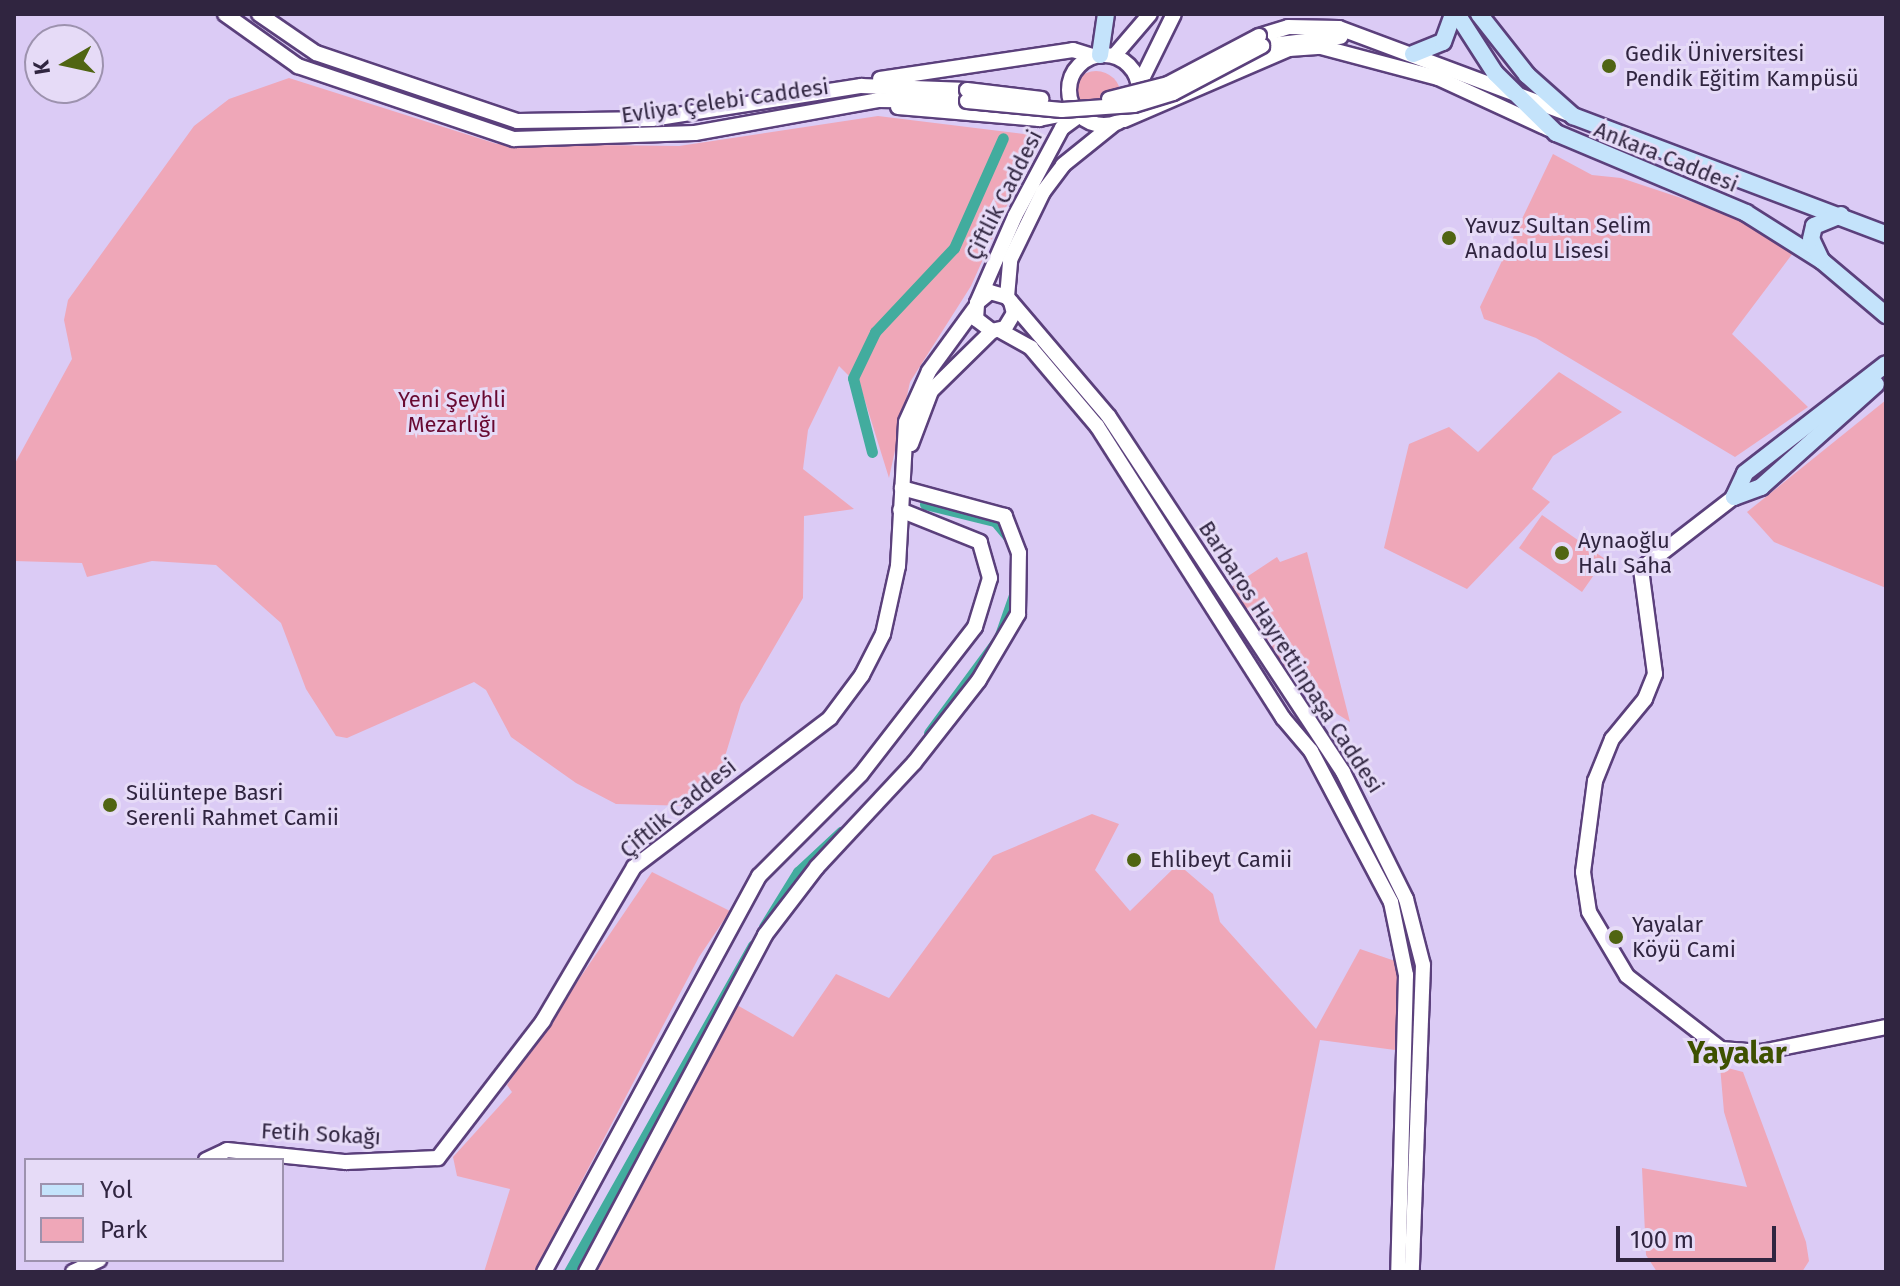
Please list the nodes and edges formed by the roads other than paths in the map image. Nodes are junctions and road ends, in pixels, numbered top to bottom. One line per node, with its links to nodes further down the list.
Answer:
1 (259, 14): 12 (street, Evliya Çelebi Caddesi)
2 (1106, 14): 10 (main road)
3 (1150, 14): 10 (street)
4 (1174, 14): 11 (street)
5 (1455, 14): 9 (main road); 15 (main road, Ankara Caddesi)
6 (1479, 14): 17 (main road, Ankara Caddesi)
7 (234, 17): 14 (street, Evliya Çelebi Caddesi)
8 (1260, 41): 9 (street); 13 (street, Evliya Çelebi Caddesi, bridge); 15 (street)
9 (1413, 54): 15 (street)
10 (1102, 56): 11 (street); 12 (street, Evliya Çelebi Caddesi); 16 (street)
11 (1139, 85): 18 (street)
12 (861, 86): 13 (street, Evliya Çelebi Caddesi)
13 (967, 95): 14 (street, Evliya Çelebi Caddesi)
14 (862, 104): 16 (street, Evliya Çelebi Caddesi)
15 (1515, 104): 17 (street); 18 (street); 23 (main road, Ankara Caddesi)
16 (1078, 113): 18 (street); 25 (street, Çiftlik Caddesi)
17 (1573, 116): 19 (main road, Ankara Caddesi)
18 (1119, 122): 24 (street, Çiftlik Caddesi)
19 (1841, 215): 21 (main road, Ankara Caddesi); 23 (main road)
20 (1886, 223): 21 (street)
21 (1866, 225): 22 (main road, Ankara Caddesi)
22 (1886, 234)
23 (1822, 261): 26 (main road, Ankara Caddesi)
24 (1009, 299): 25 (street); 27 (street); 41 (street, Barbaros Hayrettinpaşa Caddesi)
25 (976, 305): 27 (street); 30 (street, Çiftlik Caddesi)
26 (1886, 315)
27 (996, 331): 30 (street, Çiftlik Caddesi); 40 (street, Barbaros Hayrettinpaşa Caddesi)
28 (1886, 364): 31 (main road)
29 (1886, 375): 31 (main road)
30 (902, 488): 32 (street, Çiftlik Caddesi); 39 (street)
31 (1734, 497): 33 (street)
32 (900, 510): 35 (street, Çiftlik Caddesi); 38 (street)
33 (1886, 1027)
34 (210, 1158): 35 (street, Fetih Sokağı)
35 (438, 1158)
36 (95, 1262): 37 (street)
37 (73, 1272)
38 (544, 1272)
39 (586, 1272)
40 (1398, 1272)
41 (1412, 1272)

